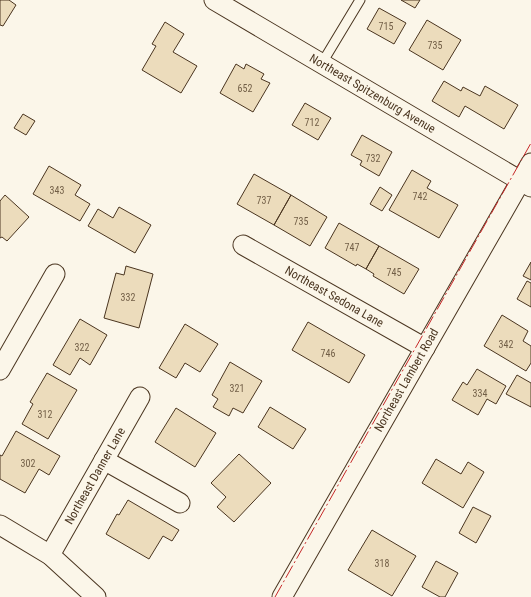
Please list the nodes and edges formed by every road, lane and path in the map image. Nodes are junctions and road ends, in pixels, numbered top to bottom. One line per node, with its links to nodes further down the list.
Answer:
1 (360, 0): 3 (lane)
2 (226, 3): 3 (street, Northeast Spitzenburg Avenue)
3 (322, 63): 5 (street, Northeast Spitzenburg Avenue)
4 (531, 163): 5 (street, Northeast Lambert Road)
5 (526, 184): 8 (street, Northeast Lambert Road)
6 (243, 245): 8 (street, Northeast Sedona Lane)
7 (55, 274): 9 (street)
8 (425, 348): 16 (street, Northeast Lambert Road)
9 (0, 370)
10 (140, 397): 11 (street, Northeast Danner Lane)
11 (104, 460): 12 (street); 14 (street, Northeast Danner Lane)
12 (180, 503)
13 (0, 525): 14 (street)
14 (50, 555): 15 (street)
15 (96, 597)
16 (282, 597)

